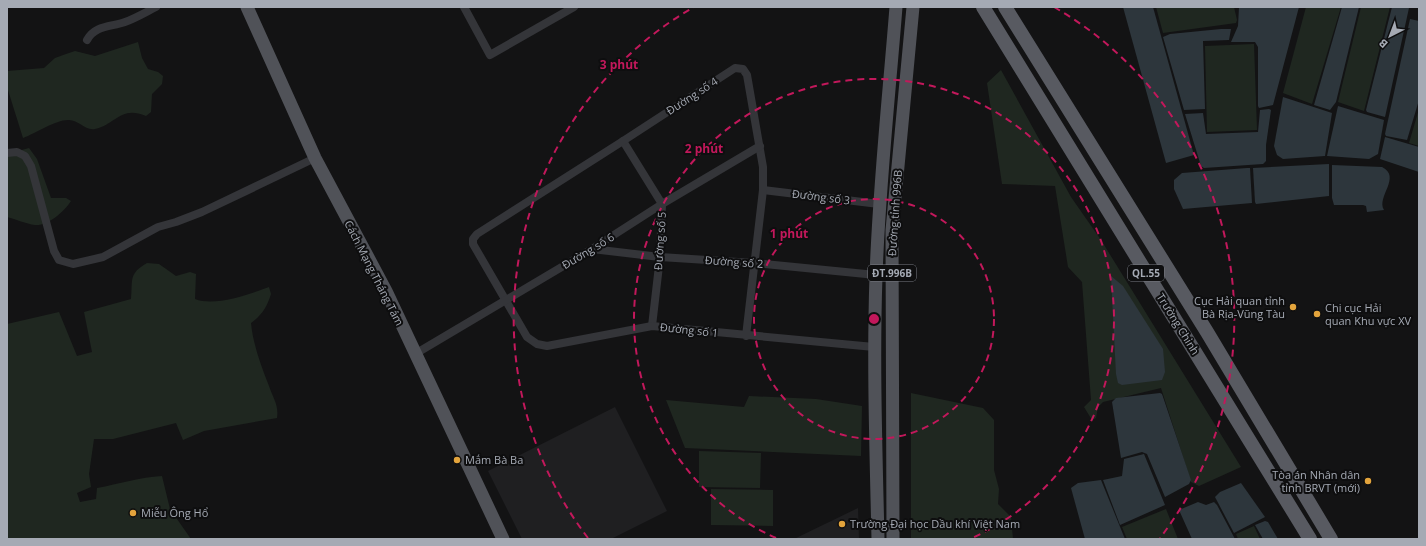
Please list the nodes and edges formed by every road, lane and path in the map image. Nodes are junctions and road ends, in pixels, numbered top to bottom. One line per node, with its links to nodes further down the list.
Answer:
1 (156, 7): 11 (street)
2 (247, 7): 15 (main road, Cách Mạng Tháng Tám)
3 (464, 7): 10 (street)
4 (557, 7): 10 (street)
5 (574, 7): 10 (street)
6 (896, 7): 18 (main road, Đường tỉnh 996B / ĐT.996B)
7 (913, 7): 30 (main road, Đường tỉnh 996B / ĐT.996B)
8 (983, 7): 31 (highway, Trường Chinh / QL.55)
9 (1005, 7): 32 (highway, Trường Chinh / QL.55)
10 (562, 15)
11 (87, 40)
12 (623, 142): 13 (street, Đường số 4); 17 (street, Đường số 5); 23 (street, Đường số 4)
13 (760, 146): 16 (street, Đường số 4); 17 (street, Đường số 6)
14 (7, 153): 15 (street)
15 (315, 158): 27 (main road, Cách Mạng Tháng Tám)
16 (763, 190): 18 (street, Đường số 3); 21 (street, Đường số 4)
17 (662, 204): 19 (street, Đường số 6); 20 (street, Đường số 5)
18 (879, 204): 22 (main road, Đường tỉnh 996B / ĐT.996B)
19 (592, 249): 20 (street, Đường số 2); 23 (street, Đường số 6)
20 (660, 257): 21 (street, Đường số 2); 24 (street, Đường số 5)
21 (754, 263): 22 (street, Đường số 2); 25 (street, Đường số 4)
22 (876, 275): 26 (main road, Đường tỉnh 996B / ĐT.996B)
23 (505, 300): 24 (street, Đường số 1); 27 (street, Đường số 6)
24 (652, 326): 25 (street, Đường số 1)
25 (746, 336): 26 (street, Đường số 1)
26 (874, 347): 29 (main road, Đường tỉnh 996B / ĐT.996B)
27 (415, 354): 28 (main road, Cách Mạng Tháng Tám)
28 (503, 539)
29 (878, 539)
30 (893, 539)
31 (1310, 539)
32 (1331, 539)

